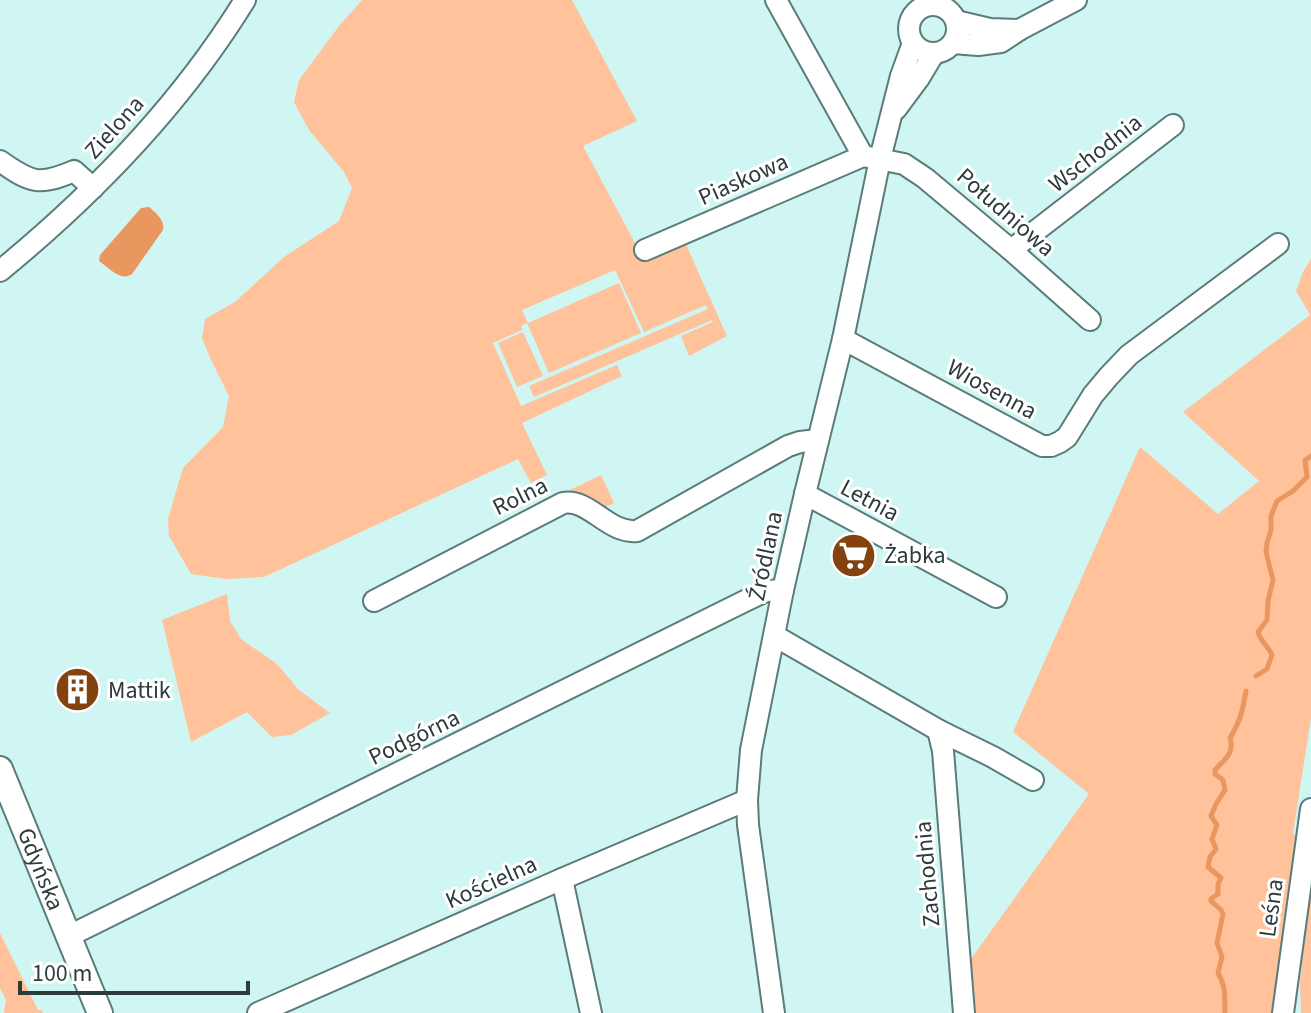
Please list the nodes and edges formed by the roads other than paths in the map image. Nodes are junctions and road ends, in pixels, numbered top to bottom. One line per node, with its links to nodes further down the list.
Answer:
1 (245, 0): 14 (street, Zielona)
2 (776, 0): 12 (street)
3 (1076, 0): 6 (street)
4 (917, 6): 5 (street); 7 (street)
5 (947, 9): 6 (street); 8 (street)
6 (1019, 30): 8 (street)
7 (913, 43): 9 (street); 10 (street, Źródlana)
8 (953, 43): 9 (street)
9 (934, 53): 10 (street, Źródlana)
10 (892, 115): 12 (street, Źródlana)
11 (1173, 125): 17 (street, Wschodnia)
12 (871, 157): 16 (street, Piaskowa); 17 (street, Południowa); 20 (street, Źródlana)
13 (0, 161): 14 (street)
14 (93, 188): 18 (street, Zielona)
15 (1278, 244): 20 (street, Wiosenna)
16 (645, 250)
17 (1011, 250): 19 (street, Południowa)
18 (0, 271)
19 (1090, 320)
20 (843, 339): 21 (street, Źródlana)
21 (818, 440): 22 (street, Źródlana); 25 (street, Rolna)
22 (805, 494): 23 (street, Źródlana); 24 (street, Letnia)
23 (783, 590): 26 (street, Źródlana); 33 (street, Podgórna)
24 (996, 597)
25 (374, 601)
26 (775, 636): 27 (street); 30 (street, Źródlana)
27 (938, 730): 29 (street); 38 (street, Zachodnia)
28 (0, 769): 33 (main road, Gdyńska)
29 (1033, 780)
30 (747, 800): 32 (street, Kościelna); 37 (street, Źródlana)
31 (1311, 809): 39 (street, Leśna)
32 (562, 879): 35 (street, Kościelna); 36 (street)
33 (69, 936): 34 (main road, Gdyńska)
34 (100, 1013)
35 (258, 1013)
36 (591, 1013)
37 (774, 1013)
38 (964, 1013)
39 (1283, 1013)

